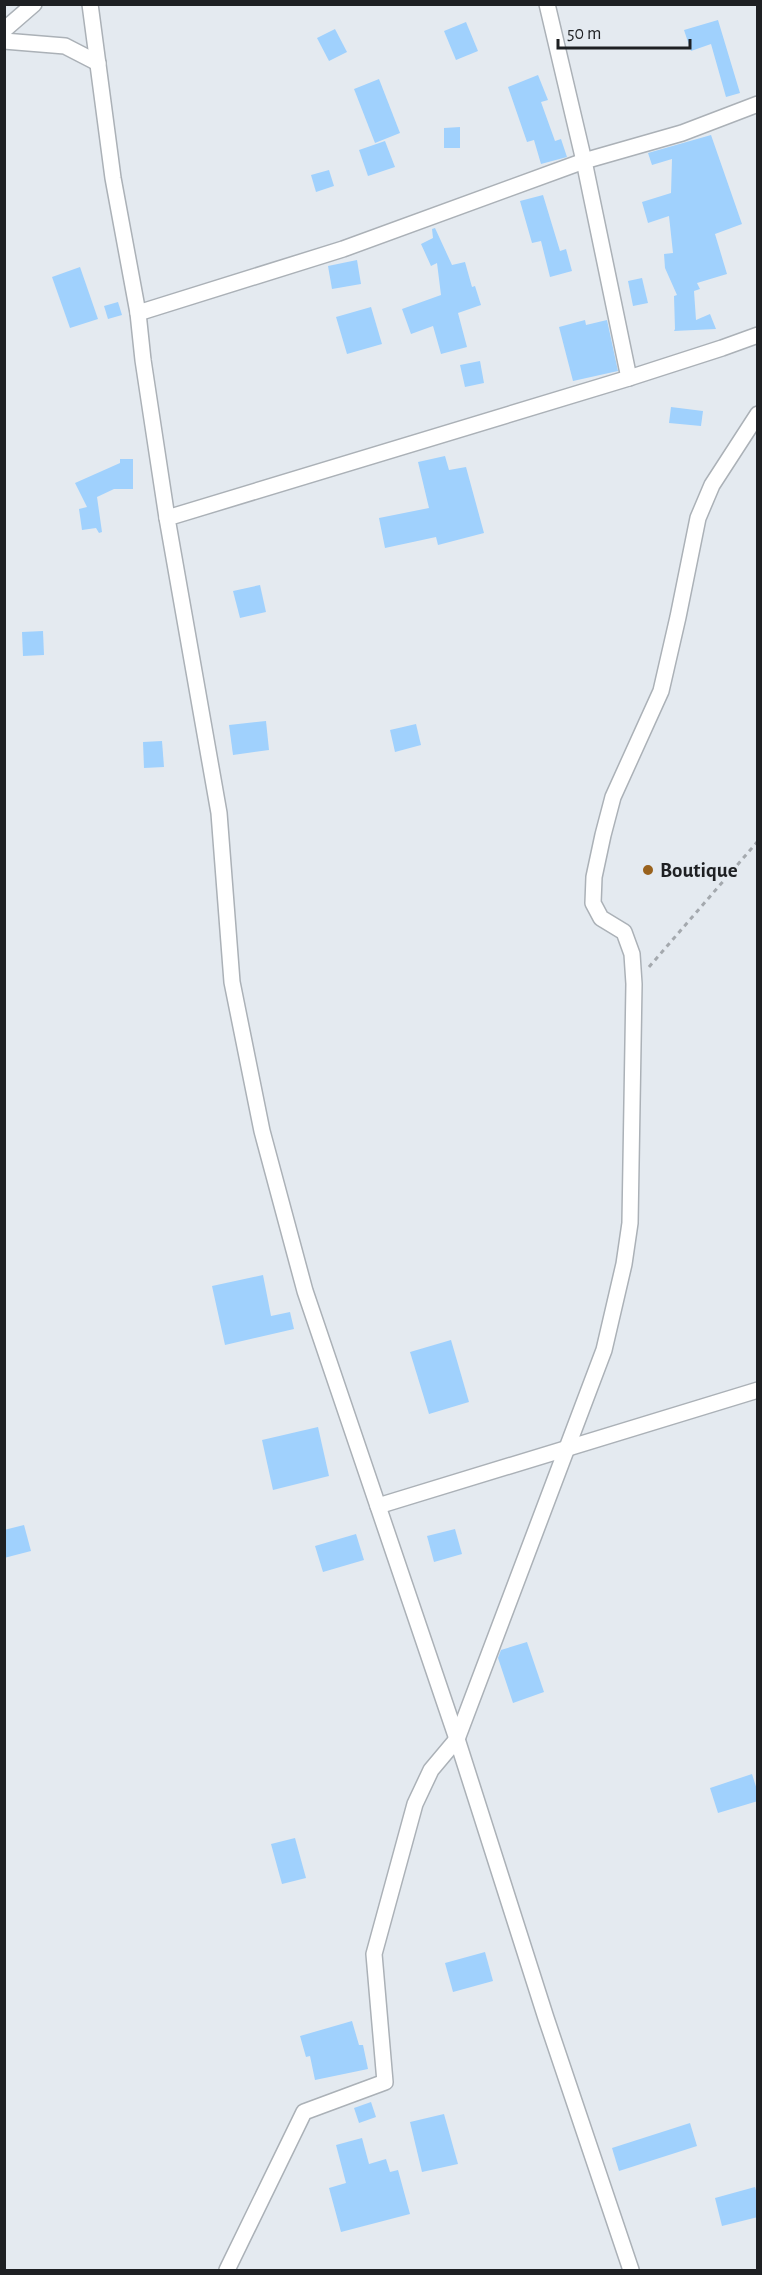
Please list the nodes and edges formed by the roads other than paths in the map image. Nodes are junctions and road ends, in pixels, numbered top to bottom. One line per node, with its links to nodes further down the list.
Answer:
1 (34, 4): 4 (street)
2 (90, 4): 6 (street)
3 (547, 4): 8 (street)
4 (4, 30)
5 (4, 41): 6 (street)
6 (98, 63): 9 (street)
7 (758, 104): 8 (street)
8 (584, 161): 9 (street); 11 (street)
9 (138, 313): 13 (street)
10 (758, 335): 11 (street)
11 (629, 378): 13 (street)
12 (758, 414): 15 (street)
13 (168, 518): 16 (street)
14 (758, 1390): 15 (street)
15 (567, 1448): 16 (street); 17 (street)
16 (378, 1506): 17 (street)
17 (457, 1739): 18 (street); 19 (street)
18 (227, 2271)
19 (631, 2271)

